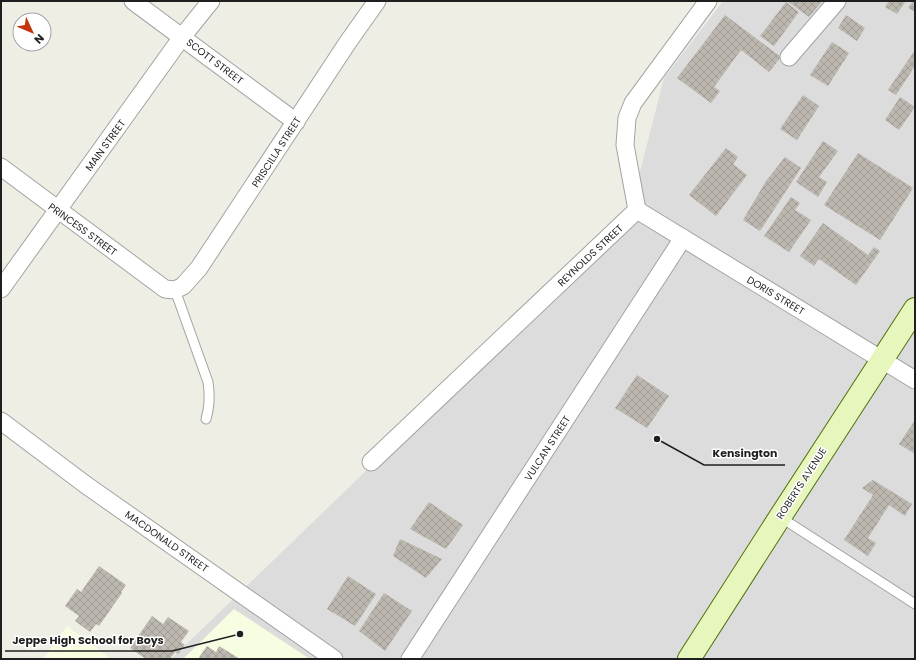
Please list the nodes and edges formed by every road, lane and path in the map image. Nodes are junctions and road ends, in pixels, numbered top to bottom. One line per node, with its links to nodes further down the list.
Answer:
1 (134, 1): 6 (street, SCOTT STREET)
2 (210, 1): 6 (street, MAIN STREET)
3 (377, 1): 8 (street, PRISCILLA STREET)
4 (708, 1): 11 (street)
5 (837, 1): 7 (street)
6 (182, 37): 8 (street, SCOTT STREET); 10 (street, MAIN STREET)
7 (789, 57)
8 (296, 122): 14 (street, PRISCILLA STREET)
9 (1, 168): 10 (street, PRINCESS STREET)
10 (58, 210): 13 (street, MAIN STREET); 14 (street, PRINCESS STREET)
11 (637, 210): 12 (street, DORIS STREET); 20 (street, REYNOLDS STREET)
12 (683, 238): 16 (street, DORIS STREET); 24 (street, VULCAN STREET)
13 (1, 289)
14 (170, 290): 18 (lane)
15 (915, 309): 16 (main road, ROBERTS AVENUE)
16 (882, 359): 17 (street, DORIS STREET); 21 (main road, ROBERTS AVENUE)
17 (915, 380)
18 (206, 419)
19 (1, 422): 23 (street, MACDONALD STREET)
20 (371, 462)
21 (780, 517): 22 (lane); 25 (main road, ROBERTS AVENUE)
22 (915, 604)
23 (334, 659)
24 (410, 659)
25 (689, 659)

